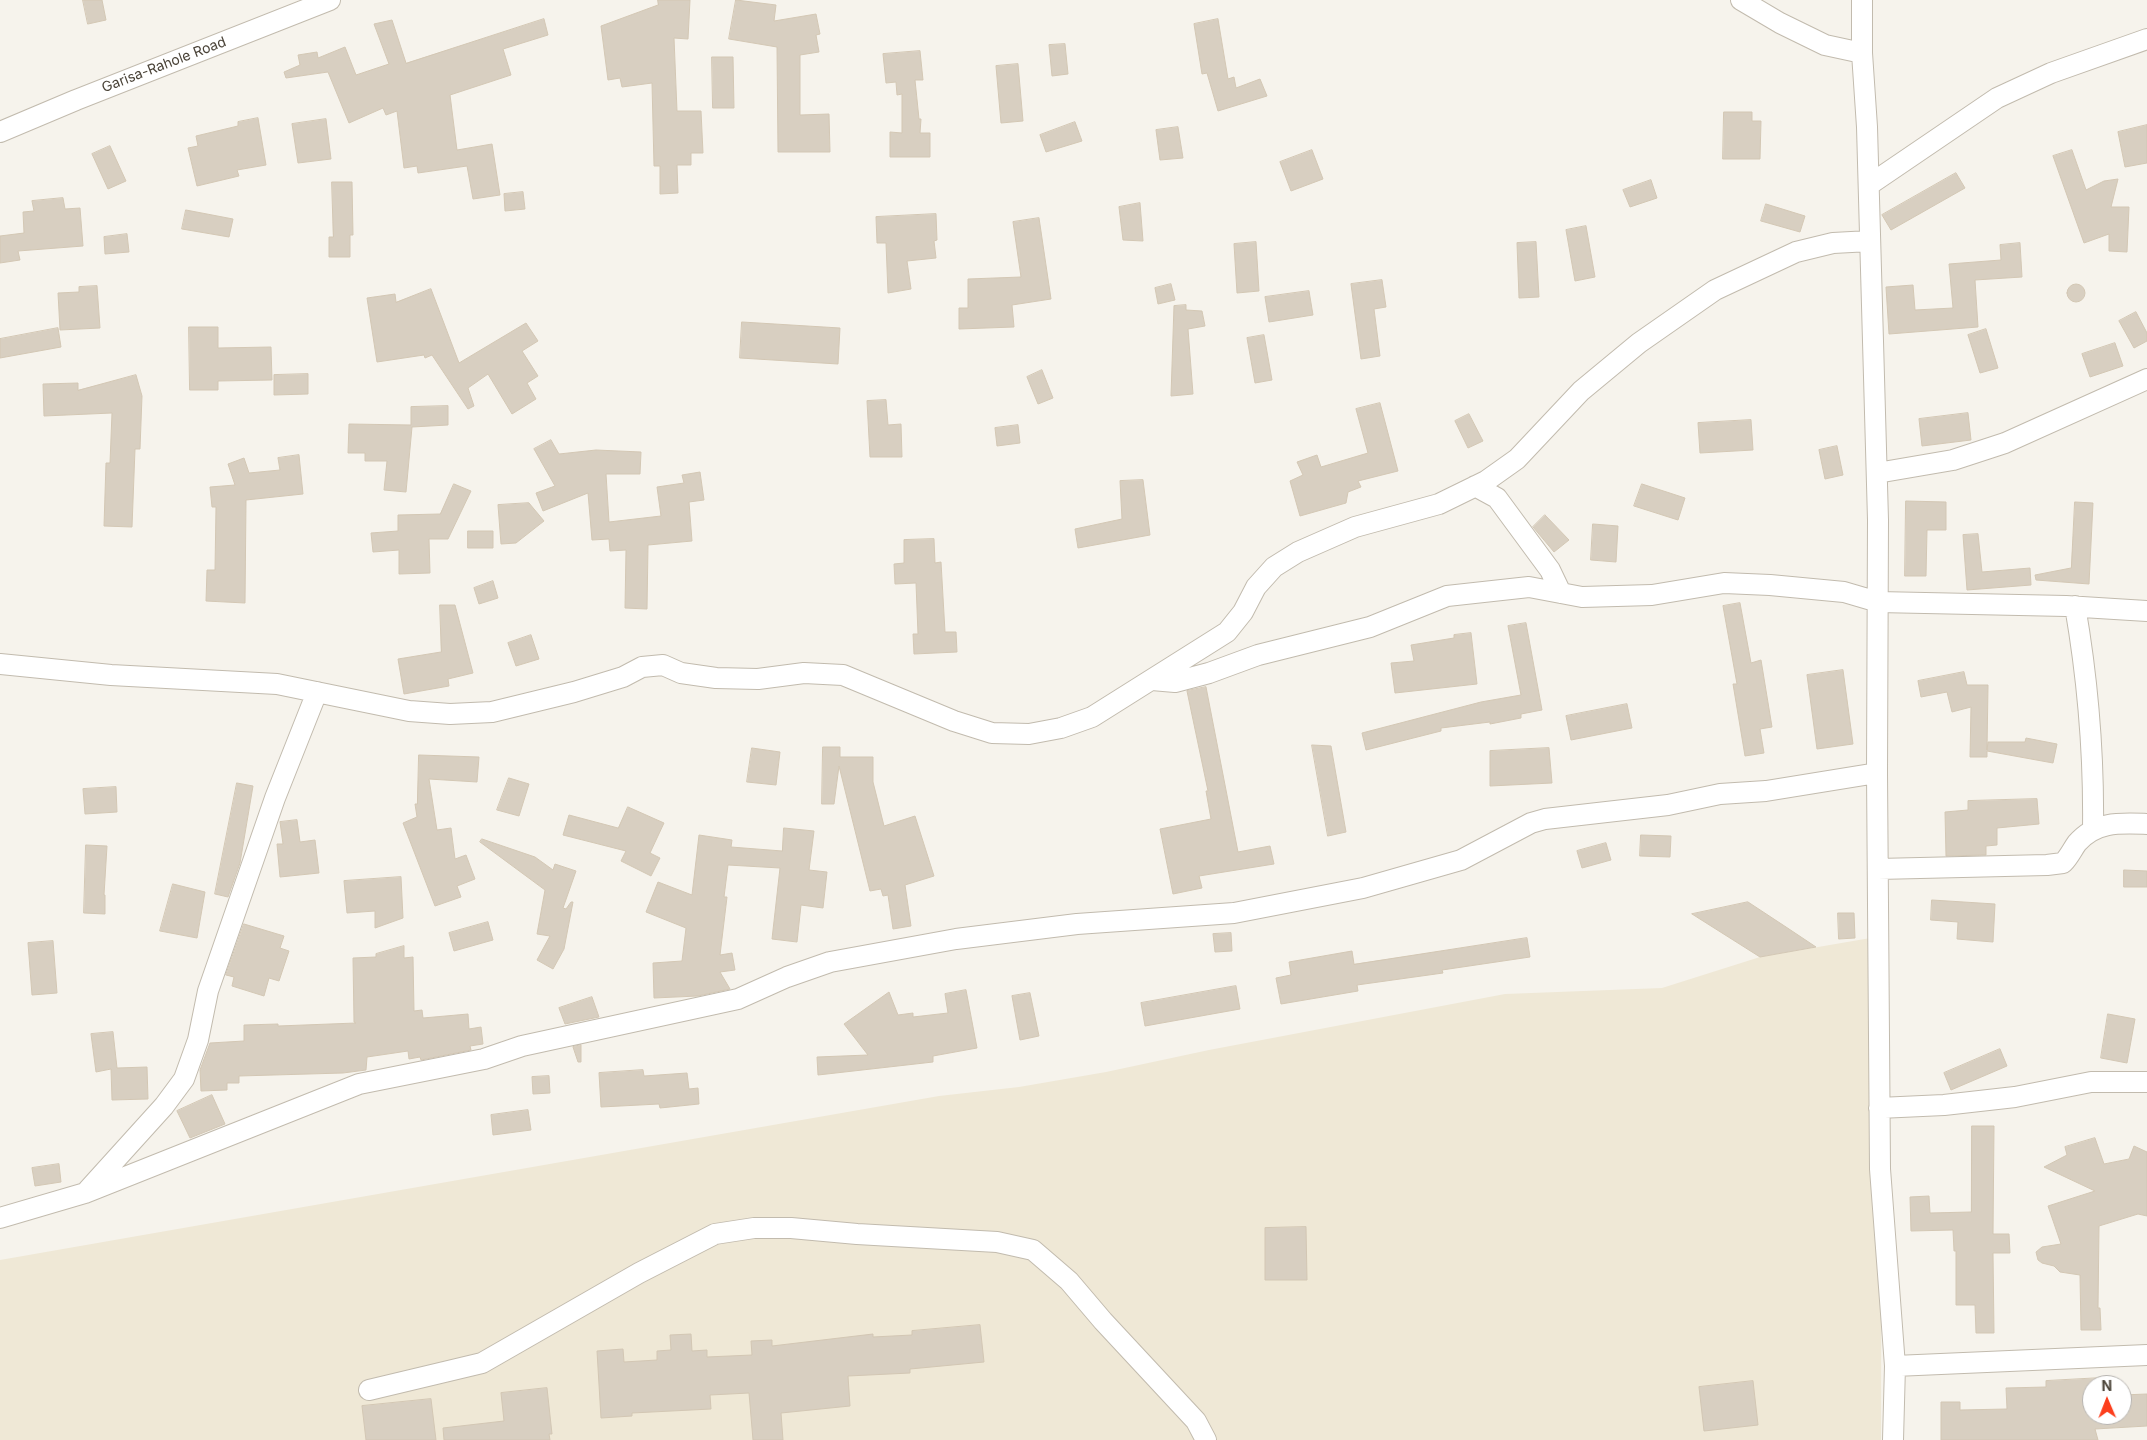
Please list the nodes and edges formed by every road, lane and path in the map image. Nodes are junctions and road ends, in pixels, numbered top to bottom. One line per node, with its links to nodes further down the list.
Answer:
1 (330, 0): 6 (street, Garisa-Rahole Road)
2 (1742, 0): 5 (street)
3 (1862, 0): 5 (street)
4 (2147, 39): 7 (street)
5 (1862, 53): 7 (street)
6 (0, 132)
7 (1869, 185): 8 (street)
8 (1870, 241): 10 (street); 11 (street)
9 (2147, 379): 10 (street)
10 (1876, 473): 13 (street)
11 (1476, 486): 12 (street); 17 (street)
12 (1561, 593): 13 (street); 17 (street)
13 (1878, 602): 14 (street); 19 (street)
14 (2075, 606): 15 (street); 21 (street)
15 (2147, 611)
16 (0, 664): 18 (street)
17 (1152, 680): 18 (street)
18 (317, 692): 25 (street)
19 (1877, 772): 22 (street); 25 (street)
20 (2147, 824): 21 (street)
21 (2093, 829): 22 (street)
22 (1878, 869): 24 (street)
23 (2147, 1082): 24 (street)
24 (1879, 1108): 28 (street)
25 (85, 1193): 26 (street)
26 (0, 1218)
27 (2147, 1354): 28 (street)
28 (1895, 1366): 31 (street)
29 (370, 1390): 30 (street)
30 (1206, 1440)
31 (1893, 1440)

